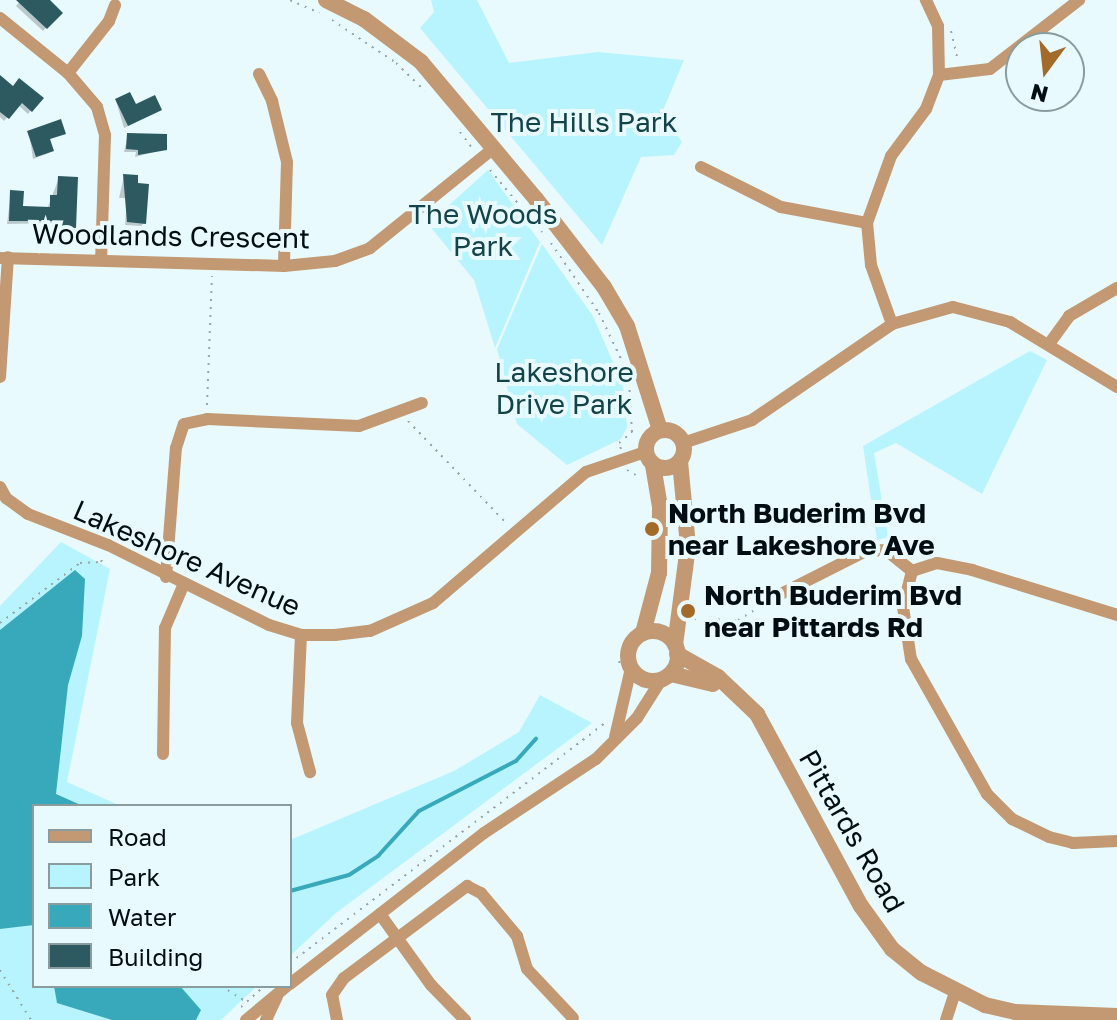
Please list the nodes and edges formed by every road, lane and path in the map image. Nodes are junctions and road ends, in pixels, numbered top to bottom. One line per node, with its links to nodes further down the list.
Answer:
1 (290, 0): 10 (path)
2 (326, 0): 12 (street)
3 (926, 0): 9 (street)
4 (1079, 0): 9 (street)
5 (115, 5): 7 (street)
6 (0, 18): 7 (street)
7 (68, 73): 17 (street)
8 (259, 74): 19 (street)
9 (939, 75): 15 (street)
10 (431, 96)
11 (451, 120): 13 (path)
12 (494, 148): 13 (street, Woodlands Crescent); 28 (street)
13 (481, 159): 19 (street, Woodlands Crescent); 30 (path)
14 (701, 167): 15 (street)
15 (867, 223): 21 (street)
16 (4, 258): 17 (street, Woodlands Crescent); 23 (street)
17 (101, 260): 18 (street, Woodlands Crescent)
18 (212, 266): 19 (street, Woodlands Crescent); 27 (path)
19 (284, 266)
20 (1117, 288): 22 (street)
21 (892, 324): 22 (street); 29 (street)
22 (1049, 344): 24 (street)
23 (0, 377)
24 (1117, 387)
25 (422, 403): 26 (street)
26 (401, 413): 27 (street); 35 (path)
27 (207, 419): 38 (street)
28 (660, 430): 29 (street); 31 (street)
29 (683, 443): 32 (street)
30 (623, 458): 31 (street, Lakeshore Avenue); 33 (path); 35 (street, Lakeshore Avenue)
31 (649, 458): 32 (street); 44 (street)
32 (680, 461): 46 (street)
33 (641, 478)
34 (2, 496): 36 (street, Lakeshore Avenue)
35 (515, 532): 45 (street, Lakeshore Avenue)
36 (108, 545): 38 (street, Lakeshore Avenue); 43 (path)
37 (912, 571): 40 (street); 41 (street); 54 (street)
38 (166, 577): 39 (street, Lakeshore Avenue)
39 (183, 586): 45 (street, Lakeshore Avenue); 52 (street)
40 (767, 601): 42 (path)
41 (1117, 615)
42 (690, 619)
43 (0, 623)
44 (636, 633): 46 (street); 47 (street); 47 (path)
45 (301, 635): 53 (street)
46 (676, 649): 48 (street); 49 (street, Pittards Road)
47 (625, 670): 48 (street); 51 (street)
48 (666, 677): 49 (street); 51 (street)
49 (740, 696): 63 (street, Pittards Road)
50 (611, 718): 57 (path)
51 (614, 740): 55 (street)
52 (163, 754)
53 (310, 772)
54 (1117, 841)
55 (380, 914): 56 (street); 59 (street)
56 (398, 937): 67 (street); 71 (street); 72 (street)
57 (292, 962)
58 (0, 970): 69 (path)
59 (292, 983)
60 (224, 988): 64 (path)
61 (262, 988): 64 (path)
62 (285, 988): 65 (street); 70 (street)
63 (955, 993): 68 (street, Pittards Road); 73 (street)
64 (246, 1002): 65 (path)
65 (242, 1016)
66 (1117, 1016): 68 (street, Pittards Road)
67 (573, 1018)
68 (1092, 1018)
69 (31, 1020)
70 (266, 1020)
71 (337, 1020)
72 (465, 1020)
73 (946, 1020)

